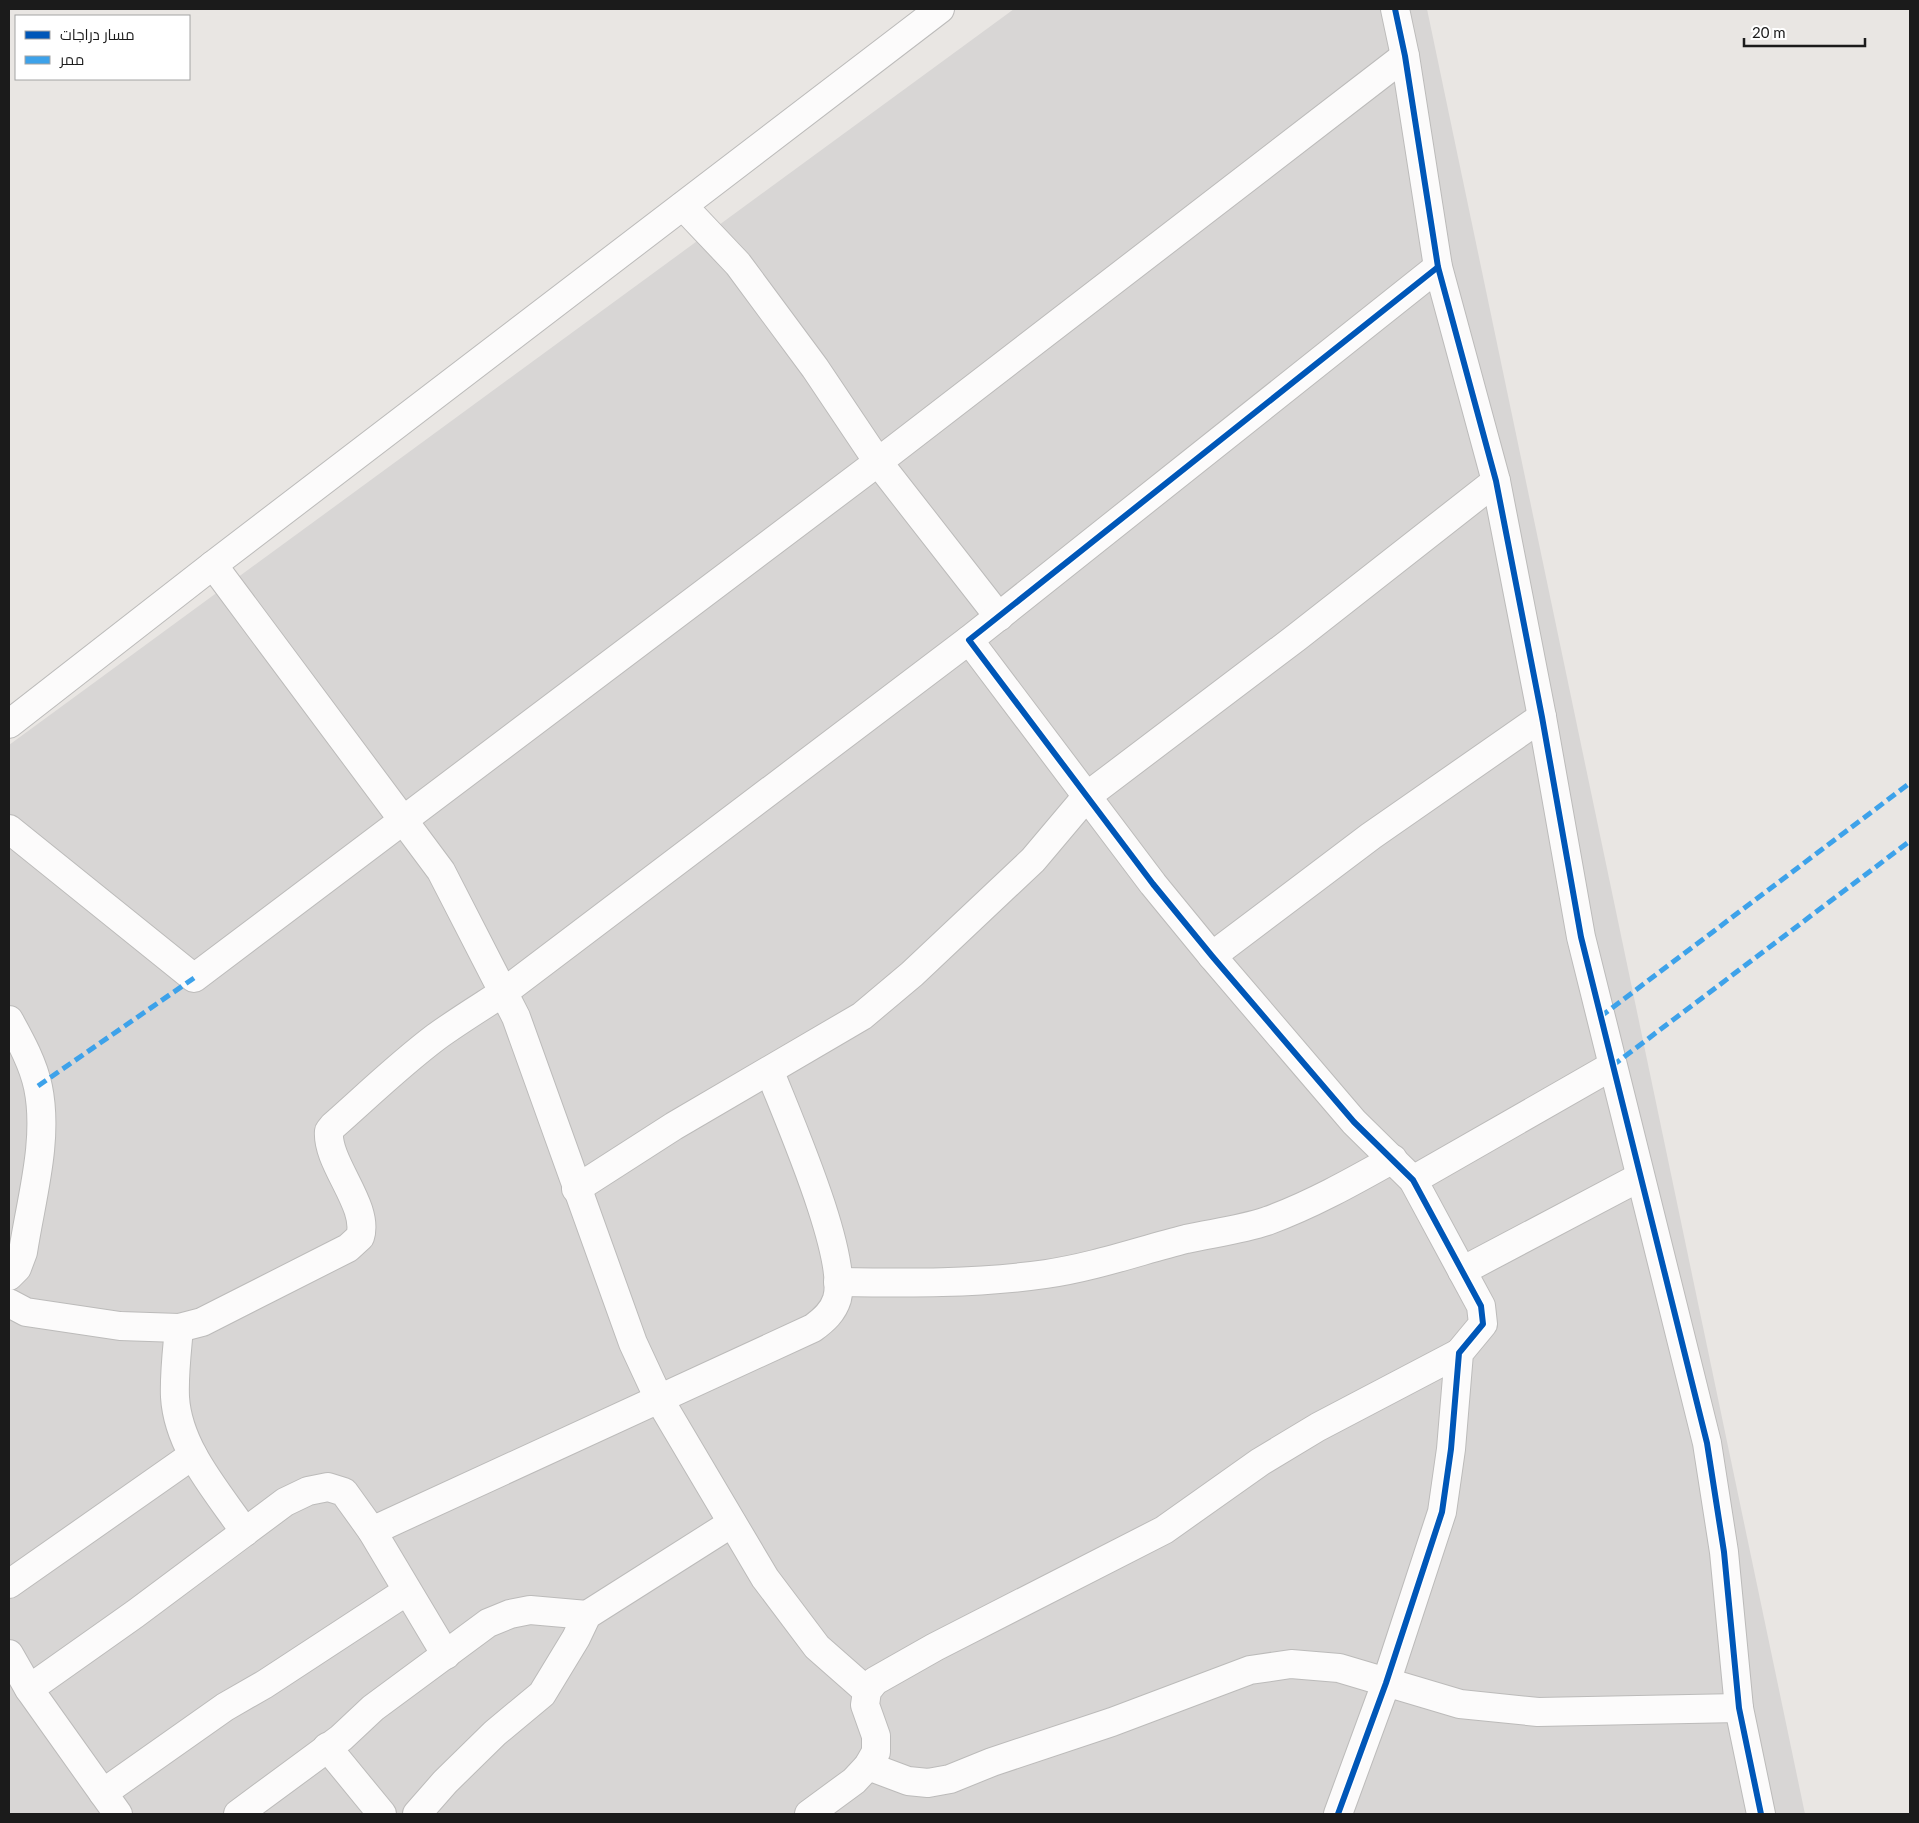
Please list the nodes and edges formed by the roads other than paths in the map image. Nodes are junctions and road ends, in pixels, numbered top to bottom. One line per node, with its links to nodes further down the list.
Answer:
1 (940, 9): 4 (street)
2 (1395, 9): 3 (street)
3 (1405, 56): 5 (street); 6 (street)
4 (683, 206): 6 (street); 8 (street)
5 (1438, 267): 7 (street); 9 (street)
6 (878, 462): 9 (street); 14 (street)
7 (1496, 481): 11 (street); 13 (street)
8 (213, 565): 12 (street); 14 (street)
9 (999, 617): 10 (street)
10 (969, 640): 13 (street); 17 (street)
11 (1542, 716): 16 (street); 19 (street)
12 (9, 724)
13 (1087, 796): 16 (street); 20 (street)
14 (401, 820): 15 (street); 17 (street)
15 (9, 829)
16 (1212, 956): 21 (street)
17 (504, 992): 24 (street); 29 (street)
18 (9, 1020): 26 (street)
19 (1612, 1066): 22 (street); 23 (street)
20 (770, 1072): 24 (street); 27 (street)
21 (1393, 1159): 23 (street); 27 (street)
22 (1640, 1177): 25 (street); 44 (street)
23 (1414, 1180): 25 (street)
24 (576, 1189): 31 (street)
25 (1462, 1271): 30 (street)
26 (9, 1276)
27 (838, 1282): 31 (street)
28 (9, 1303): 29 (street)
29 (179, 1328): 32 (street)
30 (1459, 1353): 41 (street); 43 (street)
31 (659, 1399): 33 (street); 34 (street)
32 (193, 1455): 35 (street); 36 (street)
33 (732, 1523): 38 (street); 43 (street)
34 (372, 1531): 35 (street); 37 (street)
35 (245, 1532): 42 (street)
36 (9, 1584)
37 (407, 1591): 40 (street); 47 (street)
38 (587, 1615): 40 (street); 50 (street)
39 (9, 1654): 42 (street)
40 (446, 1655): 45 (street)
41 (1386, 1683): 44 (street); 46 (street); 52 (street)
42 (29, 1689): 47 (street)
43 (867, 1691): 46 (street)
44 (1739, 1708): 53 (street)
45 (327, 1747): 48 (street); 49 (street)
46 (868, 1766): 51 (street)
47 (110, 1803)
48 (238, 1814)
49 (382, 1814)
50 (417, 1814)
51 (810, 1814)
52 (1338, 1814)
53 (1761, 1814)

